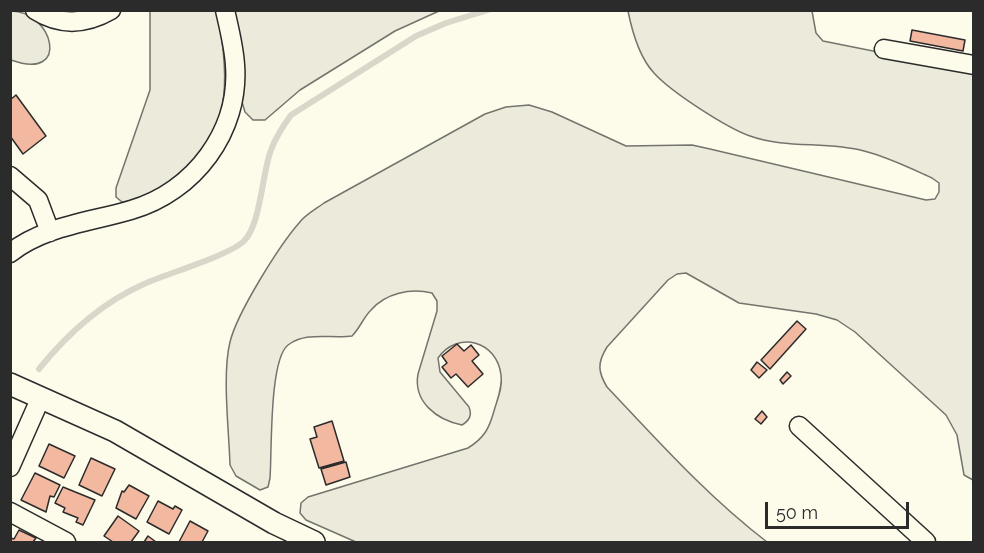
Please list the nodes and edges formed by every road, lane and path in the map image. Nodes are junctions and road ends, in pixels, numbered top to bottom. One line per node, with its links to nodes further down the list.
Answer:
1 (34, 10): 2 (street)
2 (111, 10)
3 (225, 10): 7 (street)
4 (884, 49): 5 (street)
5 (974, 66)
6 (10, 176): 7 (street)
7 (50, 232): 8 (street)
8 (10, 253)
9 (10, 384): 10 (street)
10 (41, 397): 12 (street); 15 (street)
11 (799, 426): 16 (street)
12 (10, 467)
13 (10, 512): 14 (street)
14 (66, 543)
15 (314, 543)
16 (926, 543)

